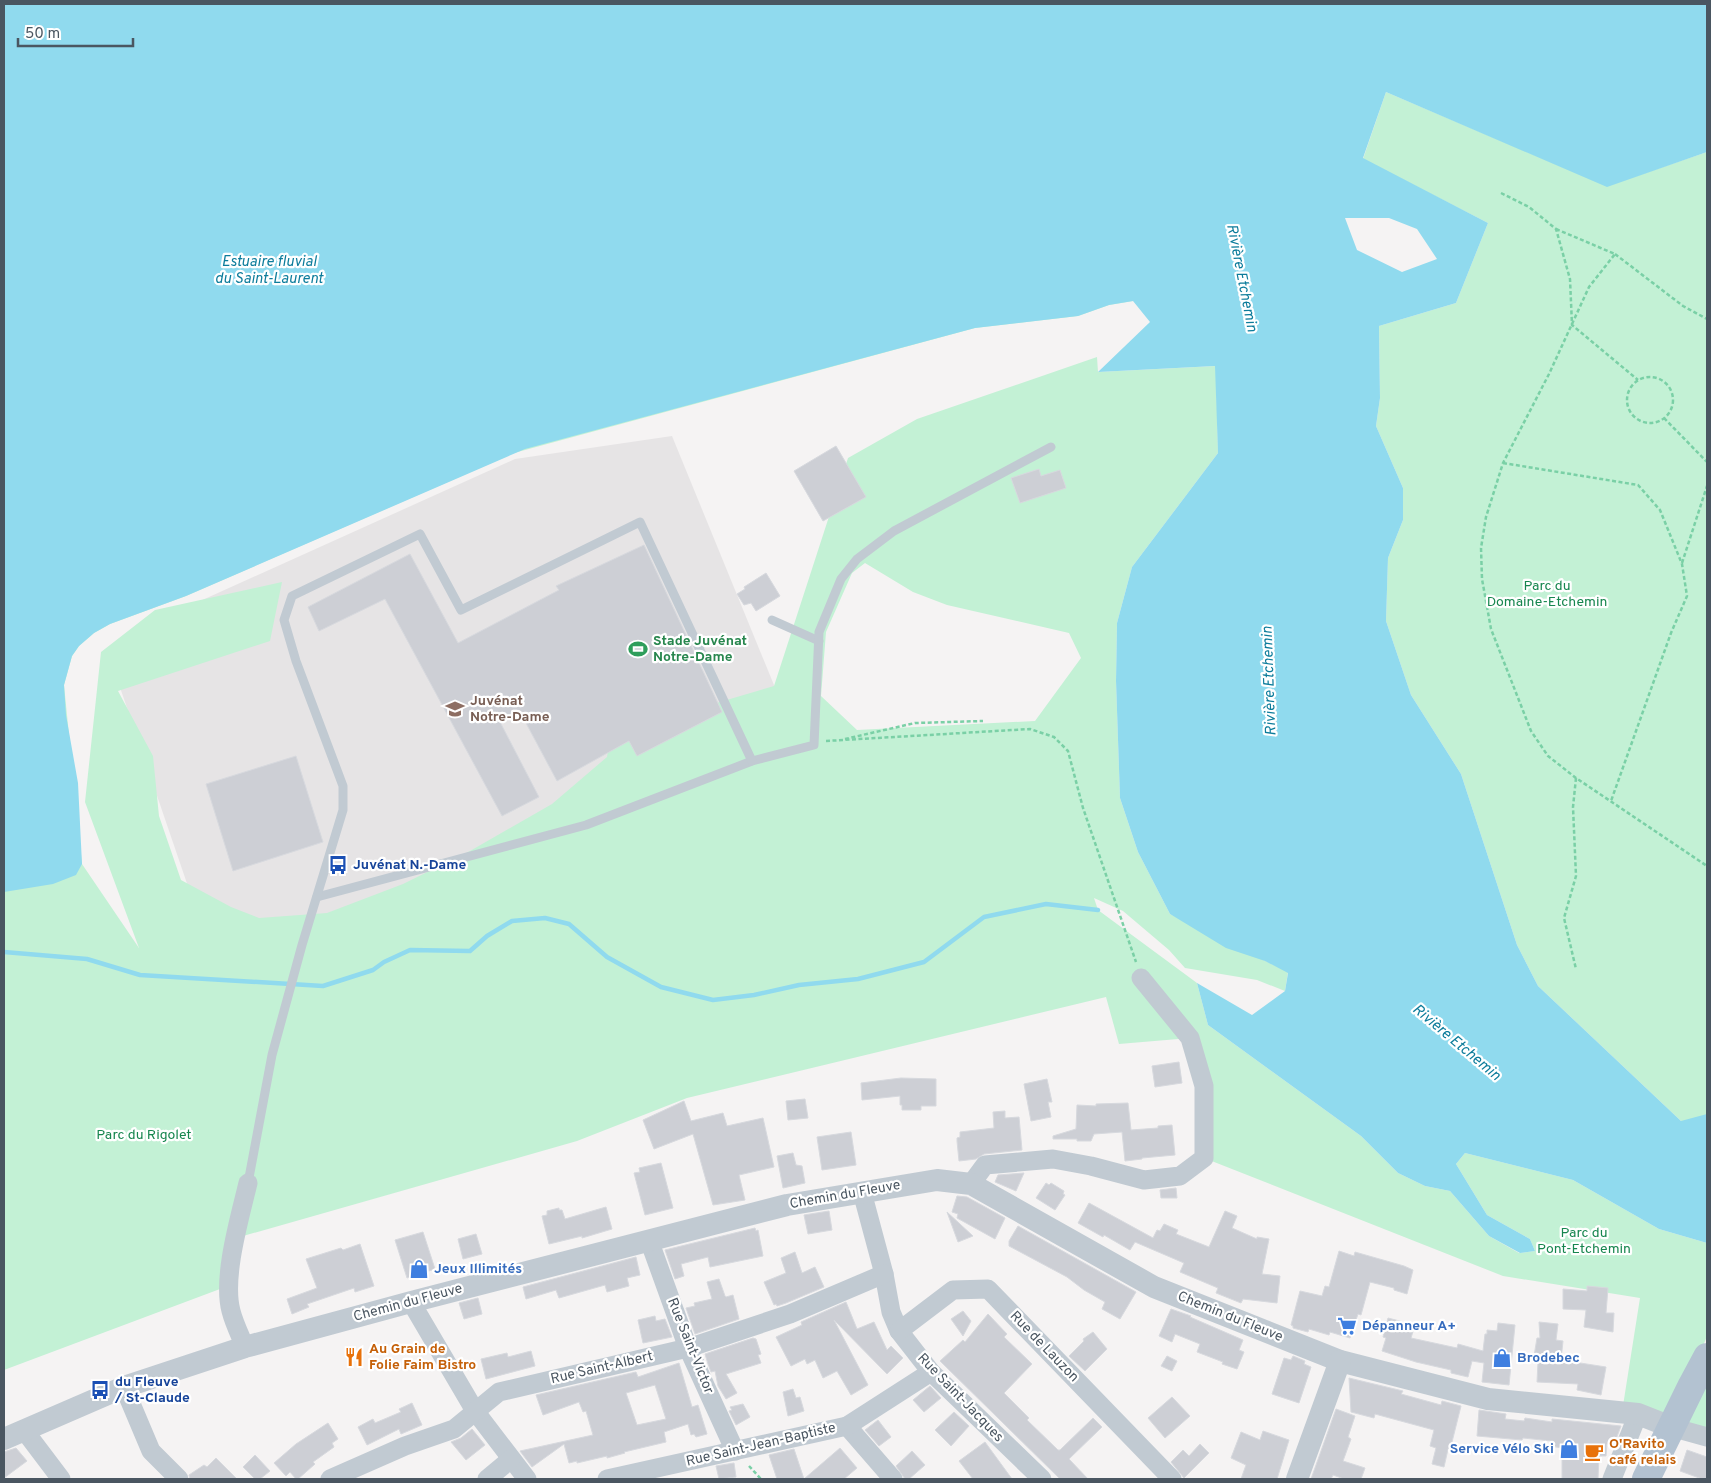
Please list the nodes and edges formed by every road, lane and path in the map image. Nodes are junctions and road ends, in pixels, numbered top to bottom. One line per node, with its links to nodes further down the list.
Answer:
1 (1501, 193): 2 (path)
2 (1556, 229): 3 (path); 5 (path)
3 (1615, 254): 4 (path); 5 (path)
4 (1707, 319)
5 (1572, 326): 6 (path); 10 (path)
6 (1638, 380): 7 (path); 7 (path)
7 (1664, 418): 9 (path)
8 (1051, 447): 14 (lane)
9 (1707, 462)
10 (1503, 463): 12 (path); 19 (path)
11 (1707, 486): 12 (path)
12 (1682, 564): 20 (path)
13 (772, 620): 14 (lane)
14 (819, 641): 17 (lane)
15 (983, 721): 16 (path)
16 (835, 740): 17 (path); 23 (path)
17 (813, 744): 18 (lane)
18 (752, 761): 22 (lane); 22 (lane)
19 (1576, 778): 20 (path); 24 (path)
20 (1611, 801): 21 (path)
21 (1707, 866)
22 (316, 897): 26 (lane)
23 (1134, 958)
24 (1576, 969)
25 (1141, 978): 27 (street)
26 (248, 1182): 33 (street)
27 (971, 1184): 28 (street, Chemin du Fleuve); 36 (street, Chemin du Fleuve)
28 (862, 1192): 29 (street, Chemin du Fleuve); 30 (street, Rue Saint-Jacques)
29 (649, 1240): 31 (street, Chemin du Fleuve); 34 (street, Rue Saint-Victor)
30 (884, 1274): 32 (street, Rue Saint-Jacques); 34 (street, Rue Saint-Albert)
31 (411, 1302): 33 (street, Chemin du Fleuve); 39 (street)
32 (899, 1331): 37 (street, Rue Saint-Jacques); 56 (street, Rue de Lauzon)
33 (245, 1347): 38 (street, Chemin du Fleuve)
34 (688, 1348): 39 (street, Rue Saint-Albert); 46 (street, Rue Saint-Victor)
35 (1707, 1357): 42 (main road)
36 (1340, 1361): 40 (street, Chemin du Fleuve); 57 (street)
37 (931, 1372): 41 (street, Rue Saint-Jean-Baptiste); 55 (street, Rue Saint-Jacques)
38 (124, 1387): 43 (street, Chemin du Fleuve); 49 (street)
39 (475, 1411): 47 (street); 50 (street, Rue Saint-Albert)
40 (1638, 1414): 42 (street, Chemin du Fleuve); 58 (street)
41 (847, 1426): 46 (street, Rue Saint-Jean-Baptiste); 54 (street)
42 (1671, 1427): 44 (street); 59 (main road)
43 (24, 1430): 45 (street, Chemin du Fleuve); 48 (street)
44 (1707, 1437)
45 (4, 1439)
46 (735, 1452): 53 (street, Rue Saint-Jean-Baptiste)
47 (511, 1459): 51 (street); 52 (street)
48 (61, 1479)
49 (179, 1479)
50 (330, 1479)
51 (487, 1479)
52 (527, 1479)
53 (607, 1479)
54 (894, 1479)
55 (1042, 1479)
56 (1172, 1479)
57 (1297, 1479)
58 (1612, 1479)
59 (1646, 1479)

